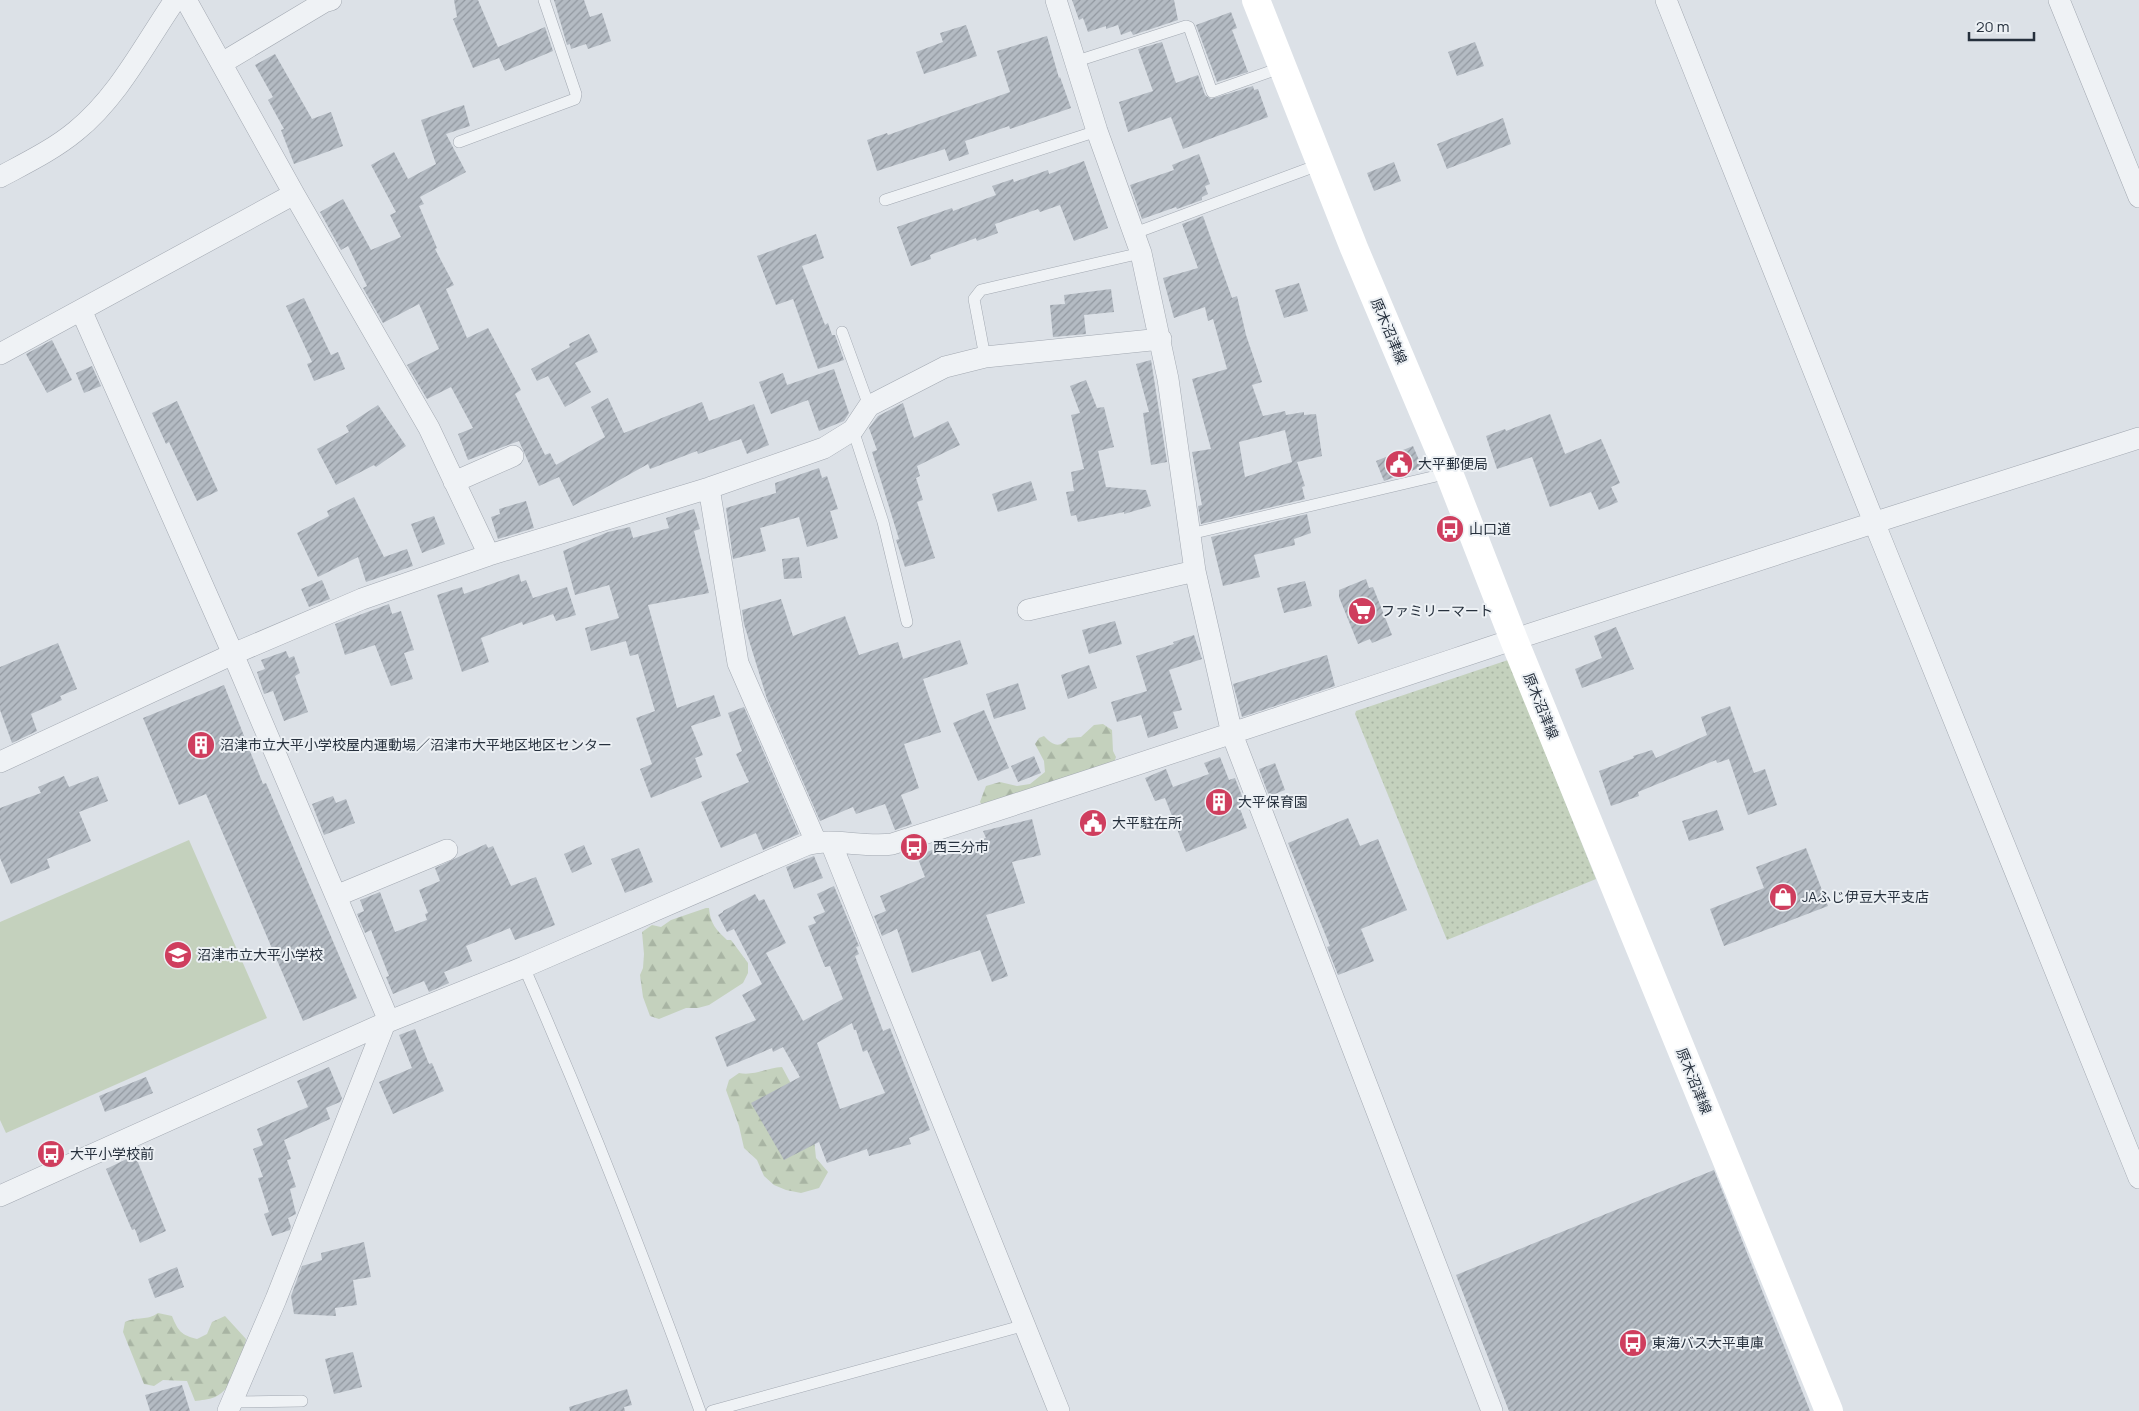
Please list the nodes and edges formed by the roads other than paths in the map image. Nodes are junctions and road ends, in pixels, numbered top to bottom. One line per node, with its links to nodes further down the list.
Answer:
1 (176, 0): 15 (street)
2 (186, 0): 10 (street)
3 (332, 0): 10 (street)
4 (544, 0): 13 (lane)
5 (1056, 0): 9 (street)
6 (1256, 0): 11 (main road, 原木沼津線)
7 (1666, 0): 33 (street)
8 (2059, 0): 17 (street)
9 (1074, 62): 11 (lane); 12 (street)
10 (222, 63): 16 (street)
11 (1283, 67): 14 (main road, 原木沼津線)
12 (1097, 131): 18 (lane); 19 (street)
13 (459, 142)
14 (1322, 163): 19 (lane); 30 (main road, 原木沼津線)
15 (0, 177)
16 (294, 194): 21 (street); 31 (street)
17 (2139, 197)
18 (886, 200)
19 (1135, 233): 20 (street)
20 (1141, 253): 23 (street); 25 (lane)
21 (81, 310): 24 (street); 40 (street)
22 (842, 332): 26 (lane)
23 (1161, 339): 25 (street); 34 (street)
24 (0, 354)
25 (984, 357): 26 (street)
26 (869, 406): 27 (street)
27 (853, 430): 32 (street); 38 (lane)
28 (2139, 438): 33 (street)
29 (513, 456): 31 (street)
30 (1450, 473): 34 (lane); 39 (main road, 原木沼津線)
31 (454, 482): 35 (street)
32 (709, 488): 35 (street); 43 (street)
33 (1874, 522): 39 (street); 48 (street)
34 (1190, 534): 36 (street)
35 (489, 555): 40 (street)
36 (1195, 571): 37 (street); 41 (street)
37 (1028, 610)
38 (906, 622)
39 (1514, 640): 41 (street); 57 (main road, 原木沼津線)
40 (233, 654): 42 (street); 45 (street)
41 (1232, 734): 43 (street); 56 (street)
42 (0, 762)
43 (823, 842): 46 (street); 50 (street)
44 (447, 850): 45 (street)
45 (336, 896): 47 (street)
46 (524, 967): 47 (street); 53 (lane)
47 (387, 1022): 49 (street); 52 (street)
48 (2139, 1178)
49 (0, 1196)
50 (1025, 1325): 54 (lane); 55 (street)
51 (302, 1401): 52 (lane)
52 (230, 1406)
53 (700, 1411)
54 (712, 1411)
55 (1059, 1411)
56 (1492, 1411)
57 (1829, 1411)

